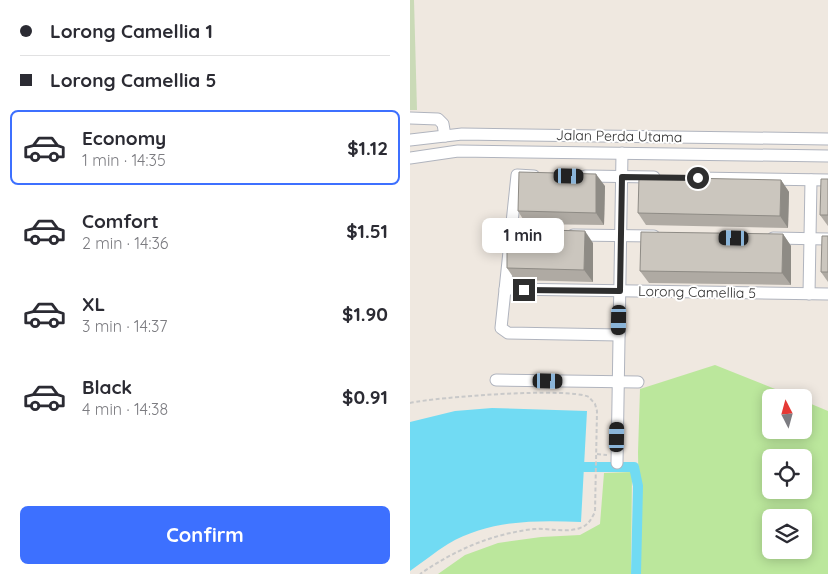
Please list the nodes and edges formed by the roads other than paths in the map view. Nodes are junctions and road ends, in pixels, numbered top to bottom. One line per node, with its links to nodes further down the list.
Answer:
1 (410, 118): 2 (street)
2 (445, 136): 3 (street, Jalan Perda Utama); 4 (street, Jalan Perda Utama)
3 (828, 138)
4 (410, 140)
5 (622, 153): 6 (street, Jalan Perda Utama); 7 (street, Jalan Perda Utama); 10 (street)
6 (828, 156)
7 (410, 158)
8 (546, 176): 21 (street)
9 (574, 176): 10 (street)
10 (622, 177): 11 (street); 16 (street)
11 (662, 178)
12 (682, 178): 13 (street)
13 (811, 180): 14 (street); 19 (street)
14 (828, 180)
15 (561, 235): 16 (street)
16 (621, 236): 17 (street); 22 (street)
17 (671, 237)
18 (760, 238): 19 (street)
19 (810, 239): 20 (street); 23 (street)
20 (828, 239)
21 (505, 289): 22 (street, Lorong Camellia 5); 25 (street)
22 (620, 291): 23 (street, Lorong Camellia 5); 25 (street)
23 (809, 294): 24 (street, Lorong Camellia 5)
24 (828, 294)
25 (619, 335): 27 (street)
26 (496, 380): 27 (street)
27 (618, 382): 28 (street); 29 (street)
28 (638, 382)
29 (617, 463)

